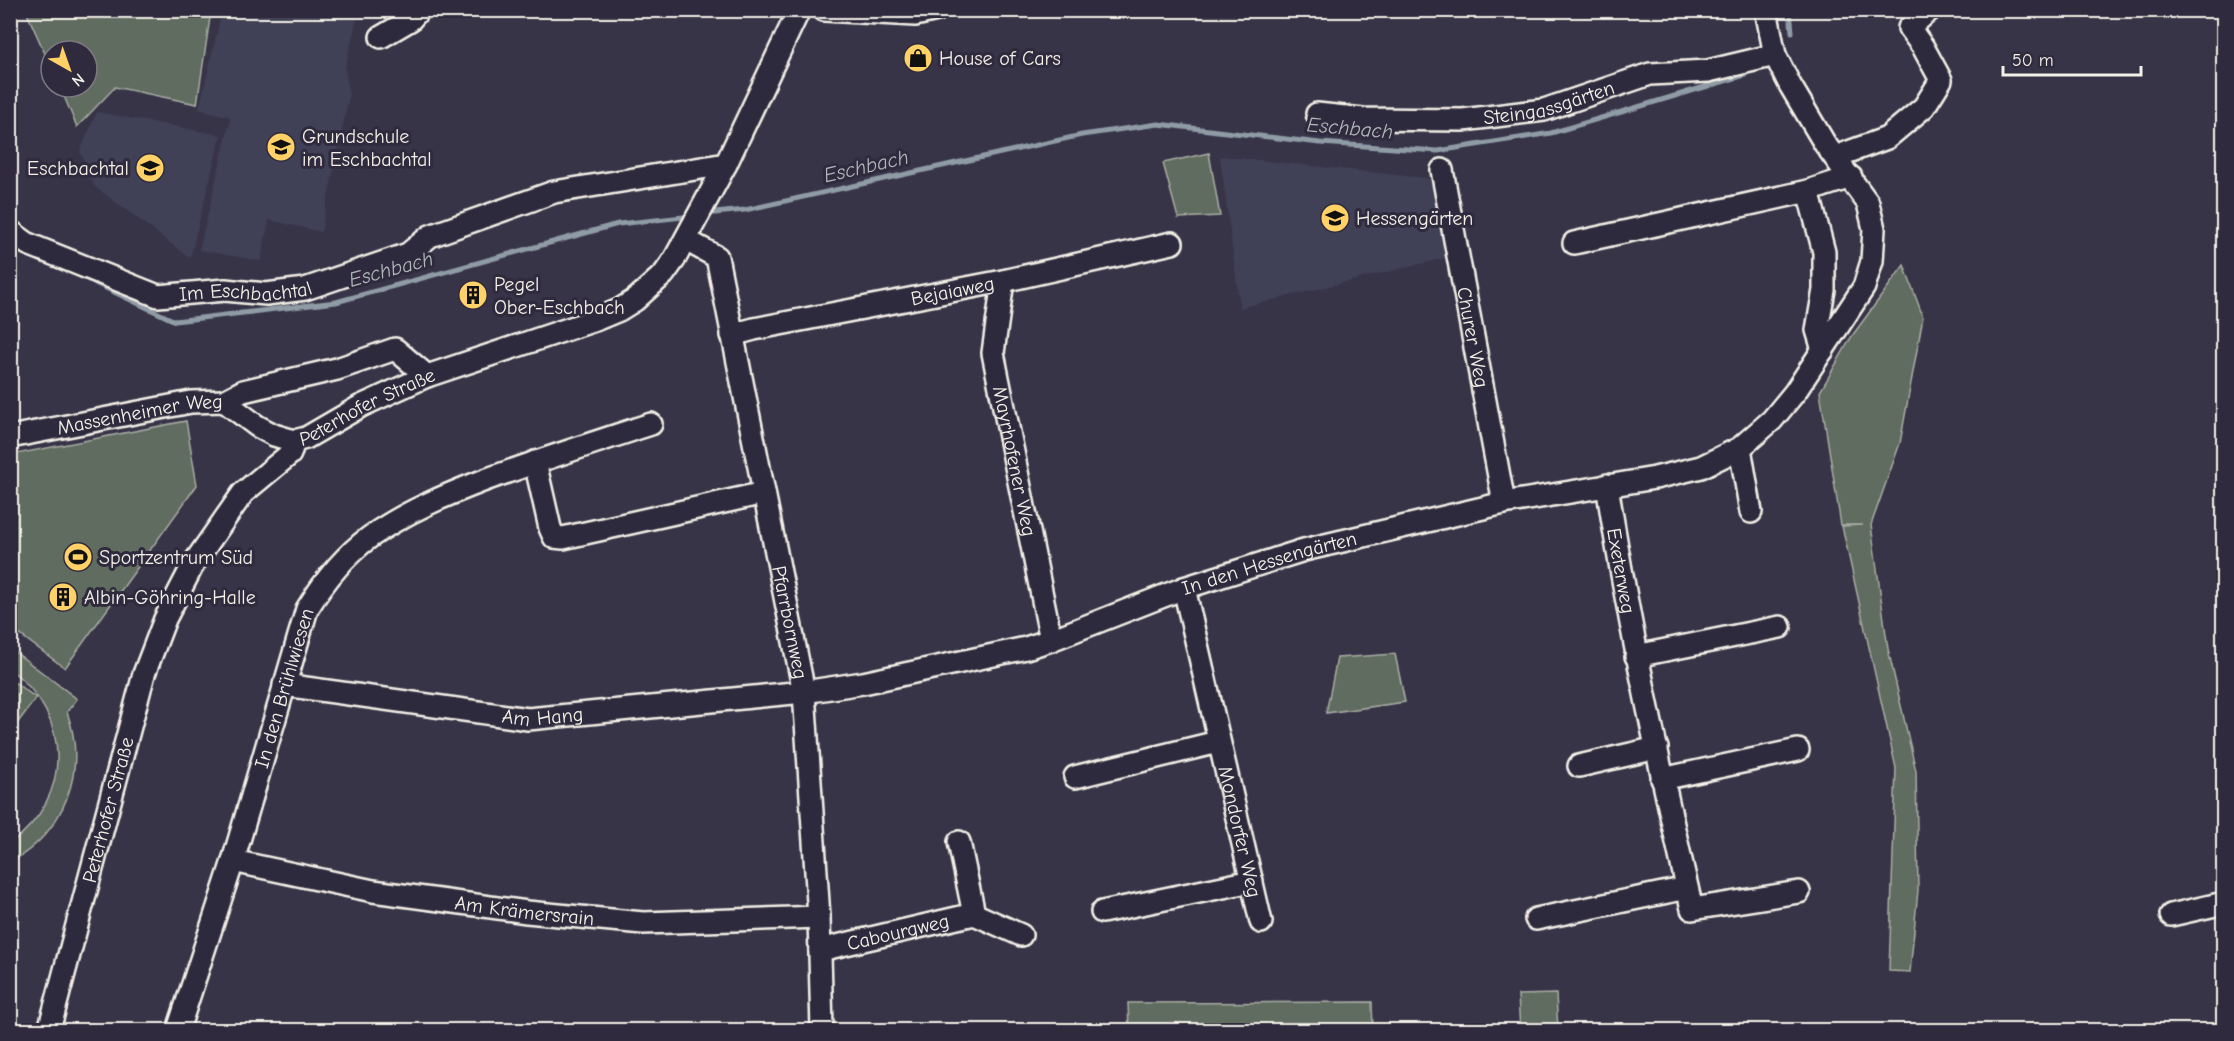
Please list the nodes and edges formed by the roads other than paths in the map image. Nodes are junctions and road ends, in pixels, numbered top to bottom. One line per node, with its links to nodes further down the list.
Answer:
1 (419, 10): 7 (street)
2 (799, 10): 12 (street, Peterhofer Straße)
3 (824, 10): 4 (street)
4 (938, 10)
5 (1766, 10): 8 (street, In den Hessengärten)
6 (1930, 10): 10 (street)
7 (381, 37)
8 (1775, 55): 9 (street, Steingassgärten); 10 (street, In den Hessengärten)
9 (1317, 114)
10 (1835, 157): 13 (street, In den Hessengärten)
11 (1442, 170): 31 (street, Churer Weg)
12 (722, 172): 15 (street, Im Eschbachtal); 16 (street, Peterhofer Straße)
13 (1851, 177): 14 (street); 21 (street, In den Hessengärten)
14 (1808, 191): 18 (street); 21 (street)
15 (10, 231)
16 (691, 231): 20 (street, Pfarrbornweg); 22 (street, Peterhofer Straße)
17 (1172, 243): 19 (street, Bejaiaweg)
18 (1574, 243)
19 (1003, 281): 20 (street, Bejaiaweg); 35 (street, Mayrhofener Weg)
20 (732, 335): 30 (street, Pfarrbornweg)
21 (1823, 350): 27 (street, In den Hessengärten)
22 (427, 376): 23 (street); 26 (street, Peterhofer Straße)
23 (224, 401): 25 (street, Massenheimer Weg); 26 (street, Massenheimer Weg)
24 (651, 424): 28 (street, In den Brühlwiesen)
25 (10, 437)
26 (294, 441): 59 (street, Peterhofer Straße)
27 (1740, 447): 29 (street, In den Hessengärten); 32 (street)
28 (535, 462): 30 (street); 37 (street, In den Brühlwiesen)
29 (1607, 485): 31 (street, In den Hessengärten); 36 (street, Exeterweg)
30 (764, 493): 38 (street, Pfarrbornweg)
31 (1504, 503): 33 (street, In den Hessengärten)
32 (1751, 512)
33 (1184, 588): 35 (street, In den Hessengärten); 39 (street, Mondorfer Weg)
34 (1780, 627): 36 (street)
35 (1051, 640): 38 (street, In den Hessengärten)
36 (1636, 656): 40 (street, Exeterweg)
37 (284, 685): 38 (street, Am Hang); 46 (street, In den Brühlwiesen)
38 (804, 693): 54 (street, Pfarrbornweg)
39 (1218, 742): 43 (street, Mondorfer Weg); 47 (street, Mondorfer Weg)
40 (1657, 748): 42 (street); 44 (street, Exeterweg)
41 (1798, 750): 44 (street)
42 (1579, 766)
43 (1075, 777)
44 (1662, 779): 48 (street, Exeterweg)
45 (959, 842): 52 (street, Cabourgweg)
46 (234, 861): 54 (street, Am Krämersrain); 60 (street, In den Brühlwiesen)
47 (1252, 880): 51 (street); 56 (street, Mondorfer Weg)
48 (1687, 888): 49 (street, Exeterweg); 55 (street)
49 (1798, 892)
50 (2223, 903): 53 (street)
51 (1102, 912)
52 (974, 914): 57 (street, Cabourgweg); 58 (street, Cabourgweg)
53 (2171, 915)
54 (819, 917): 58 (street, Pfarrbornweg)
55 (1536, 919)
56 (1261, 922)
57 (1021, 935)
58 (820, 950): 61 (street, Pfarrbornweg)
59 (49, 1030)
60 (178, 1030)
61 (822, 1030)

